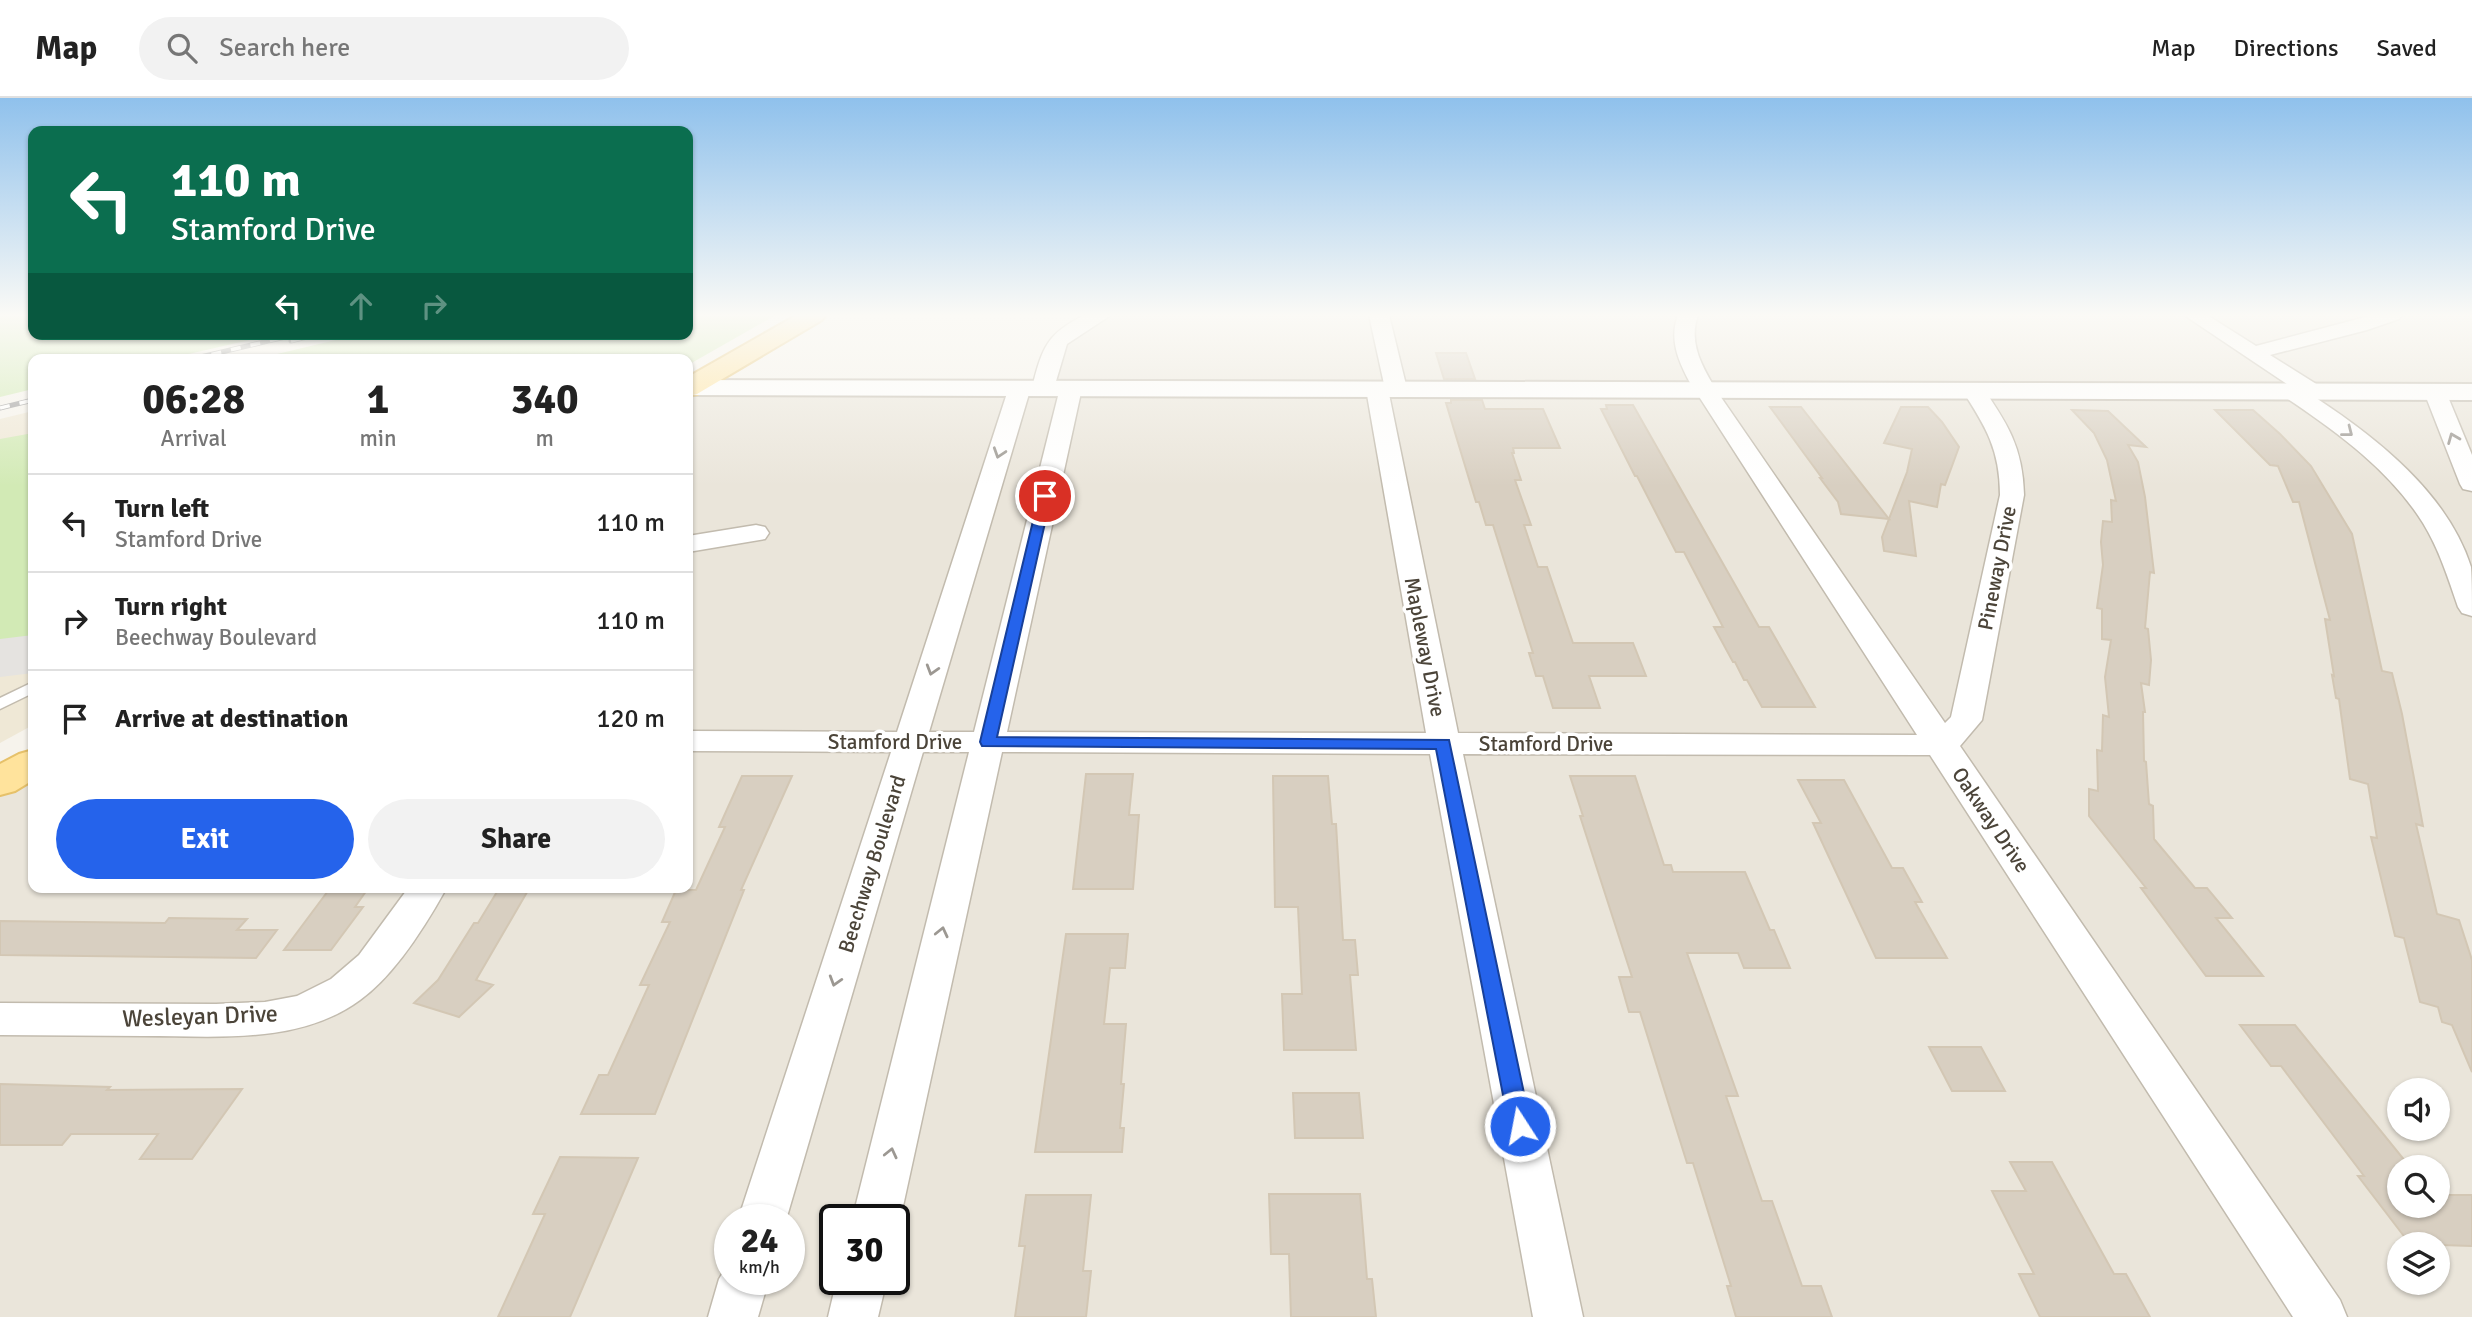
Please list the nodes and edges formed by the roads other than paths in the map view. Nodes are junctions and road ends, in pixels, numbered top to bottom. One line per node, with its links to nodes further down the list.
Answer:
1 (717, 372): 6 (main road)
2 (1047, 372): 8 (street)
3 (1384, 372): 9 (street, Mapleway Drive)
4 (1694, 372): 10 (street, Oakway Drive)
5 (2278, 372): 12 (street)
6 (693, 386)
7 (693, 388): 8 (street)
8 (1045, 388): 9 (street); 22 (street); 23 (street, Beechway Boulevard, one-way to 23)
9 (1386, 389): 10 (street); 24 (street, Mapleway Drive)
10 (1705, 390): 11 (street); 25 (street, Oakway Drive)
11 (1973, 390): 12 (street); 25 (street, Pineway Drive)
12 (2303, 391): 13 (street); 18 (street, one-way to 18)
13 (2435, 392): 14 (street); 15 (street, one-way to 13)
14 (2472, 392)
15 (2472, 484)
16 (755, 533): 17 (street)
17 (693, 543)
18 (2472, 607)
19 (28, 690): 20 (lane)
20 (0, 704)
21 (693, 741): 23 (street, Stamford Drive)
22 (988, 742): 23 (street, Stamford Drive); 24 (street, Stamford Drive); 31 (street, one-way to 22)
23 (910, 743): 30 (street, Beechway Boulevard, one-way to 30)
24 (1444, 744): 25 (street, Stamford Drive); 36 (street, Mapleway Drive)
25 (1942, 745): 37 (street, Oakway Drive)
26 (28, 766): 27 (main road)
27 (0, 782)
28 (425, 893): 29 (street, Wesleyan Drive)
29 (0, 1019)
30 (767, 1204)
31 (880, 1204)
32 (739, 1295): 34 (street)
33 (858, 1295): 35 (street)
34 (733, 1317)
35 (853, 1317)
36 (1558, 1317)
37 (2322, 1317)

